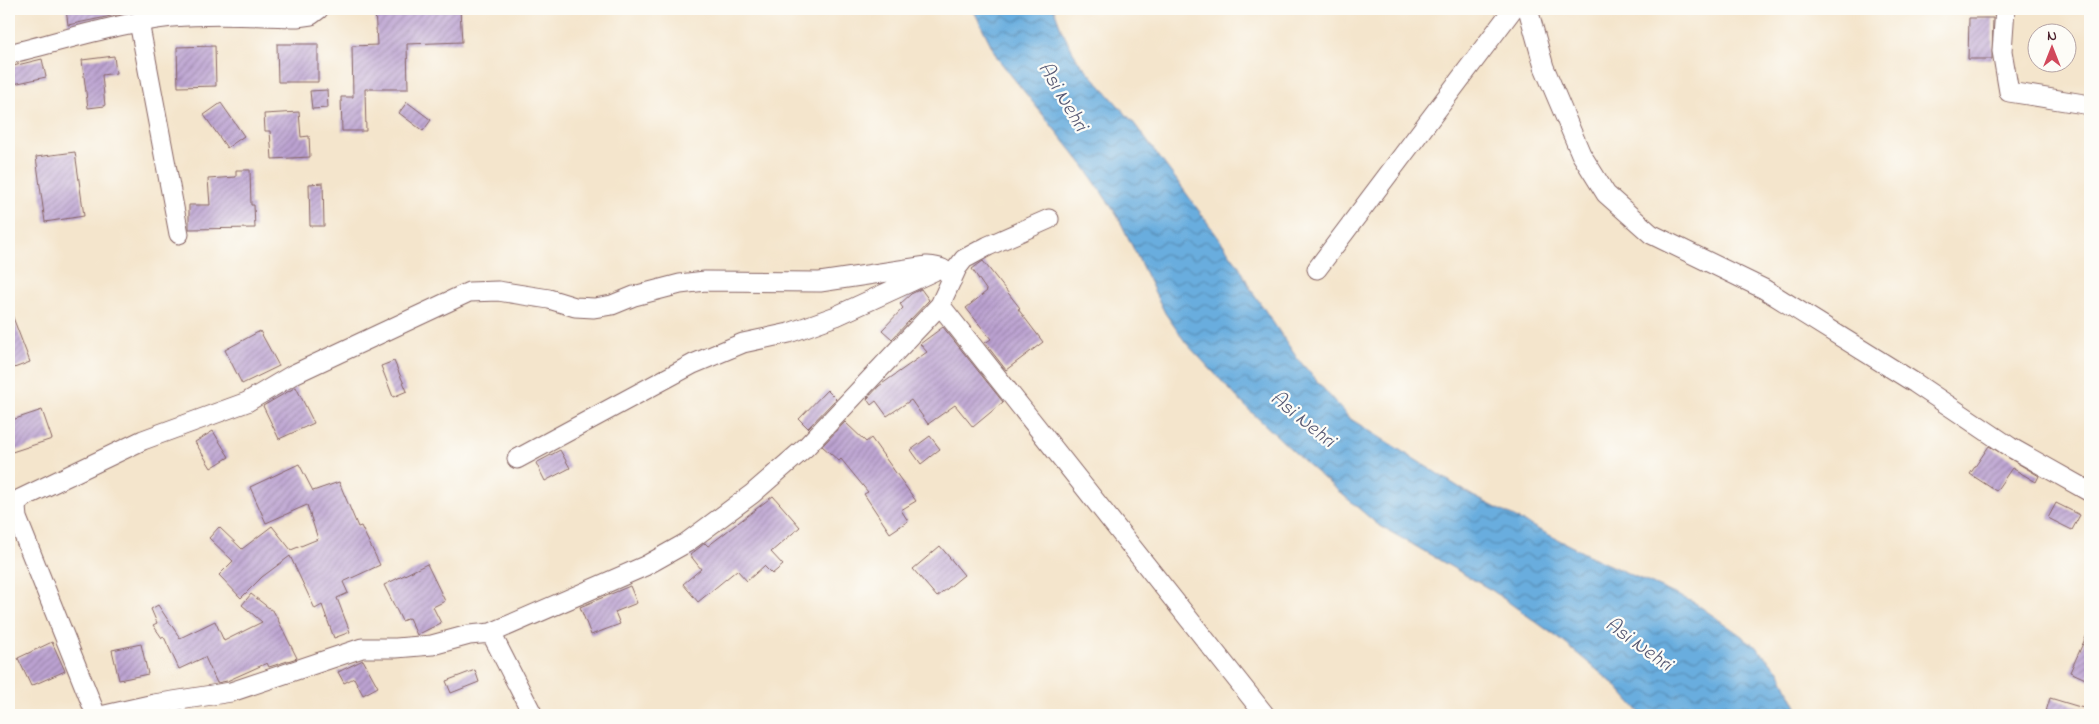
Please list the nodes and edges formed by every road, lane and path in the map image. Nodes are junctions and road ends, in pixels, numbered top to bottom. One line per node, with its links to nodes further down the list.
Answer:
1 (319, 9): 5 (street)
2 (1513, 9): 11 (street)
3 (1528, 9): 15 (street)
4 (2005, 9): 8 (street)
5 (205, 12): 6 (street)
6 (138, 22): 7 (street); 10 (street)
7 (9, 54)
8 (2090, 105)
9 (1049, 219): 12 (street)
10 (179, 234)
11 (1317, 269)
12 (947, 273): 13 (street); 14 (street); 17 (street)
13 (940, 305): 16 (street); 19 (street)
14 (517, 459)
15 (2090, 492)
16 (491, 634): 17 (street); 18 (street)
17 (106, 715)
18 (533, 715)
19 (1265, 715)

